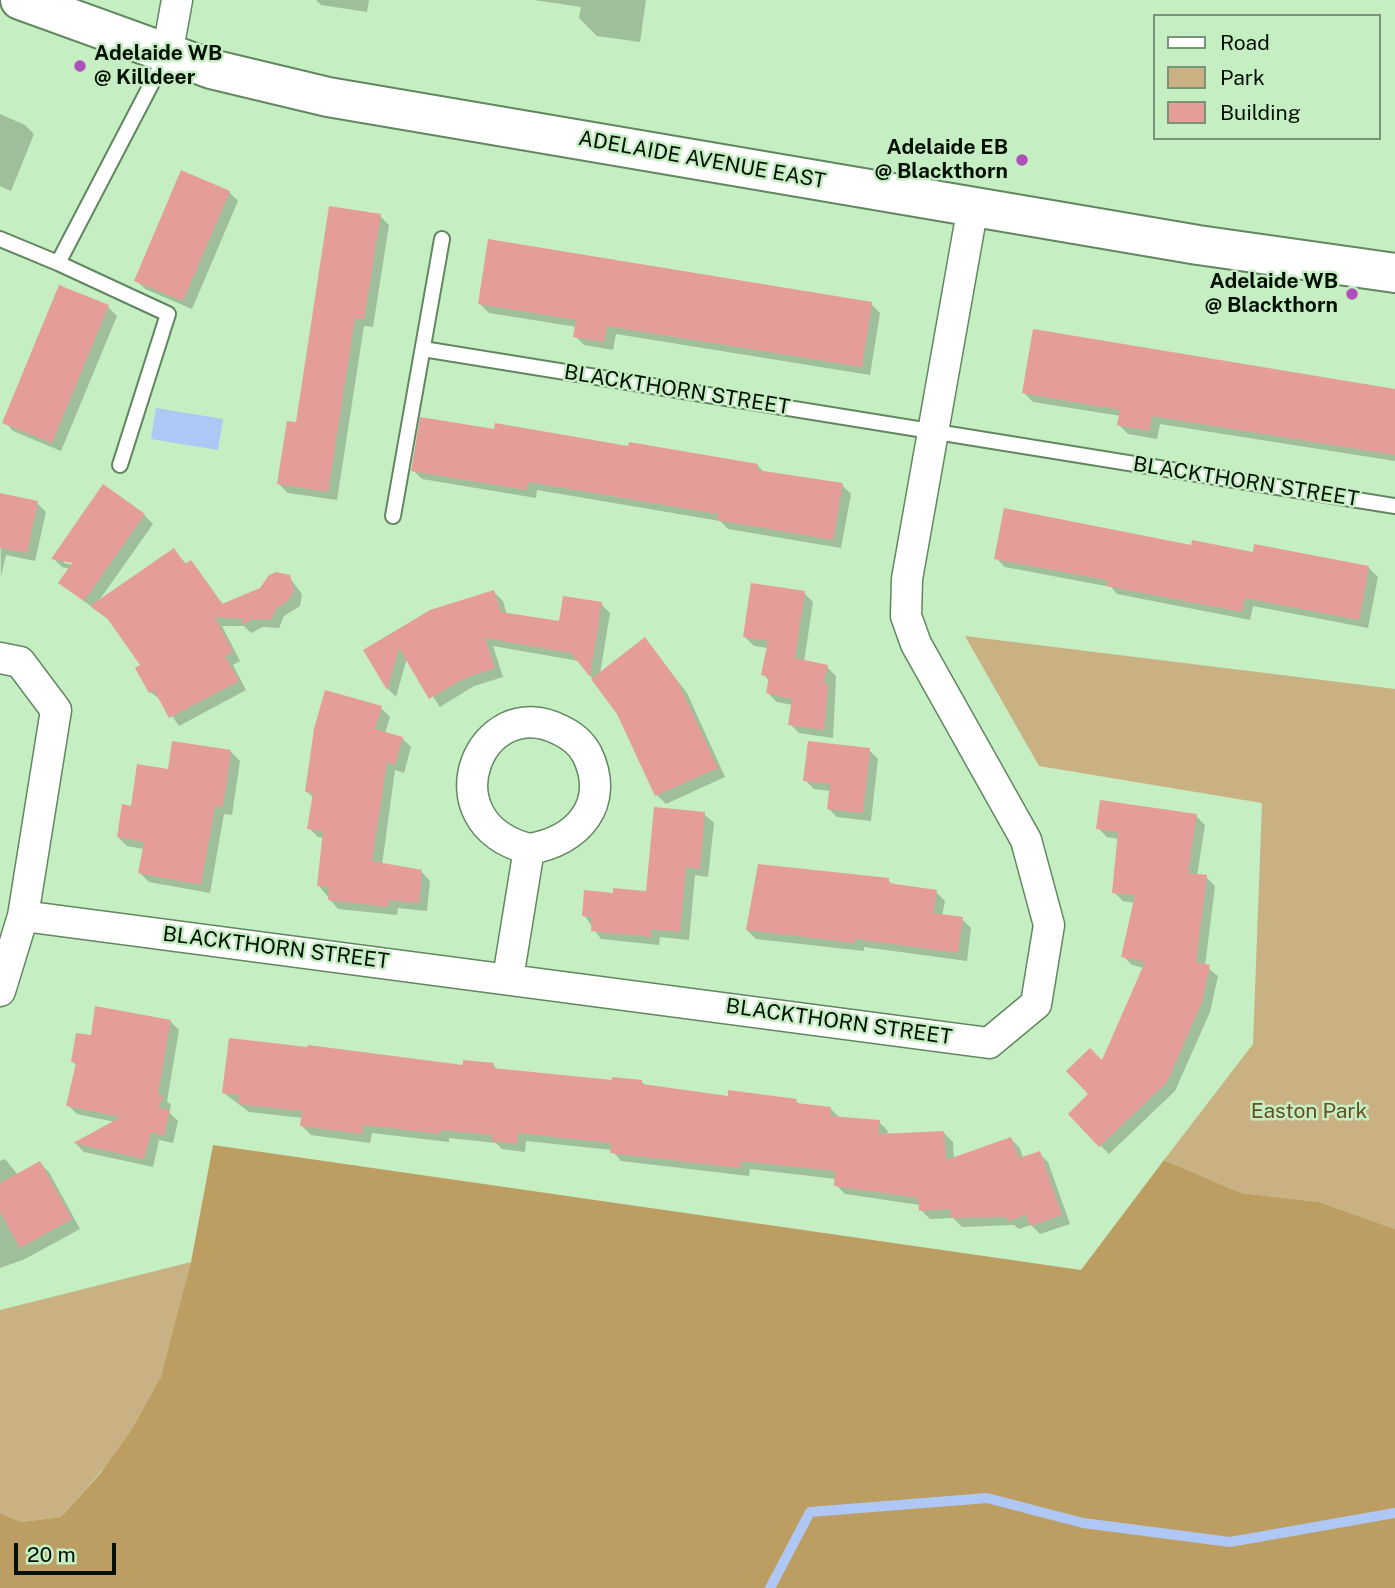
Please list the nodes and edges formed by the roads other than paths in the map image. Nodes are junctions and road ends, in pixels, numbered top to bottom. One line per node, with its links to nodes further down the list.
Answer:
1 (20, 0): 3 (main road, ADELAIDE AVENUE EAST)
2 (177, 0): 3 (street)
3 (167, 55): 4 (main road, ADELAIDE AVENUE EAST); 7 (lane)
4 (973, 206): 8 (main road, ADELAIDE AVENUE EAST); 10 (street, BLACKTHORN STREET)
5 (0, 239): 7 (lane)
6 (442, 239): 9 (lane)
7 (58, 262): 11 (lane)
8 (1395, 273)
9 (423, 349): 10 (lane, BLACKTHORN STREET); 13 (lane)
10 (932, 431): 12 (lane, BLACKTHORN STREET); 17 (street, BLACKTHORN STREET)
11 (120, 465)
12 (1395, 506)
13 (393, 516)
14 (0, 658): 16 (street)
15 (529, 849): 15 (street); 17 (street)
16 (23, 916): 17 (street, BLACKTHORN STREET); 18 (street)
17 (508, 978)
18 (0, 991)

